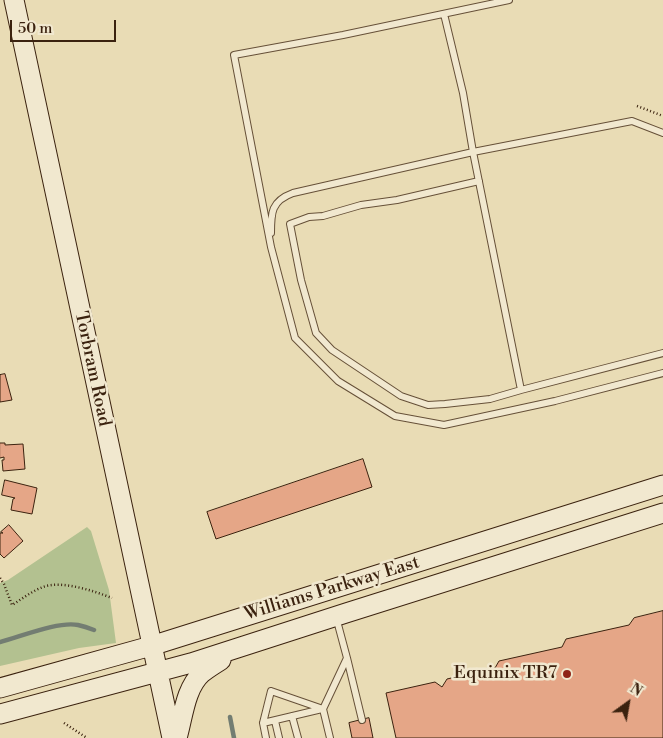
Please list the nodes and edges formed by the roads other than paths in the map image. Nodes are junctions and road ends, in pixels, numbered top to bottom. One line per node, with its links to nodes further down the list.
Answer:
1 (14, 0): 14 (main road, Torbram Road)
2 (509, 0): 3 (lane)
3 (444, 14): 5 (lane); 7 (lane)
4 (663, 133): 5 (lane)
5 (473, 152): 6 (lane); 7 (lane)
6 (478, 181): 10 (lane); 10 (lane)
7 (271, 247): 9 (lane)
8 (663, 353): 10 (lane)
9 (663, 373)
10 (521, 390)
11 (663, 485): 14 (main road, Williams Parkway East)
12 (663, 513): 13 (main road, Williams Parkway East)
13 (336, 616): 15 (main road, Williams Parkway East); 16 (lane)
14 (151, 646): 17 (main road, Torbram Road); 18 (main road, Williams Parkway East)
15 (241, 647): 17 (main road, Williams Parkway East); 26 (main road)
16 (347, 658): 19 (lane); 22 (lane)
17 (158, 671): 20 (main road, Williams Parkway East); 25 (main road, Torbram Road)
18 (0, 688)
19 (323, 709): 21 (lane); 24 (lane); 30 (lane)
20 (0, 714)
21 (292, 716): 23 (lane); 29 (lane)
22 (362, 720)
23 (275, 721): 24 (lane); 28 (lane)
24 (263, 724): 27 (lane)
25 (172, 738)
26 (177, 738)
27 (266, 738)
28 (279, 738)
29 (298, 738)
30 (330, 738)

